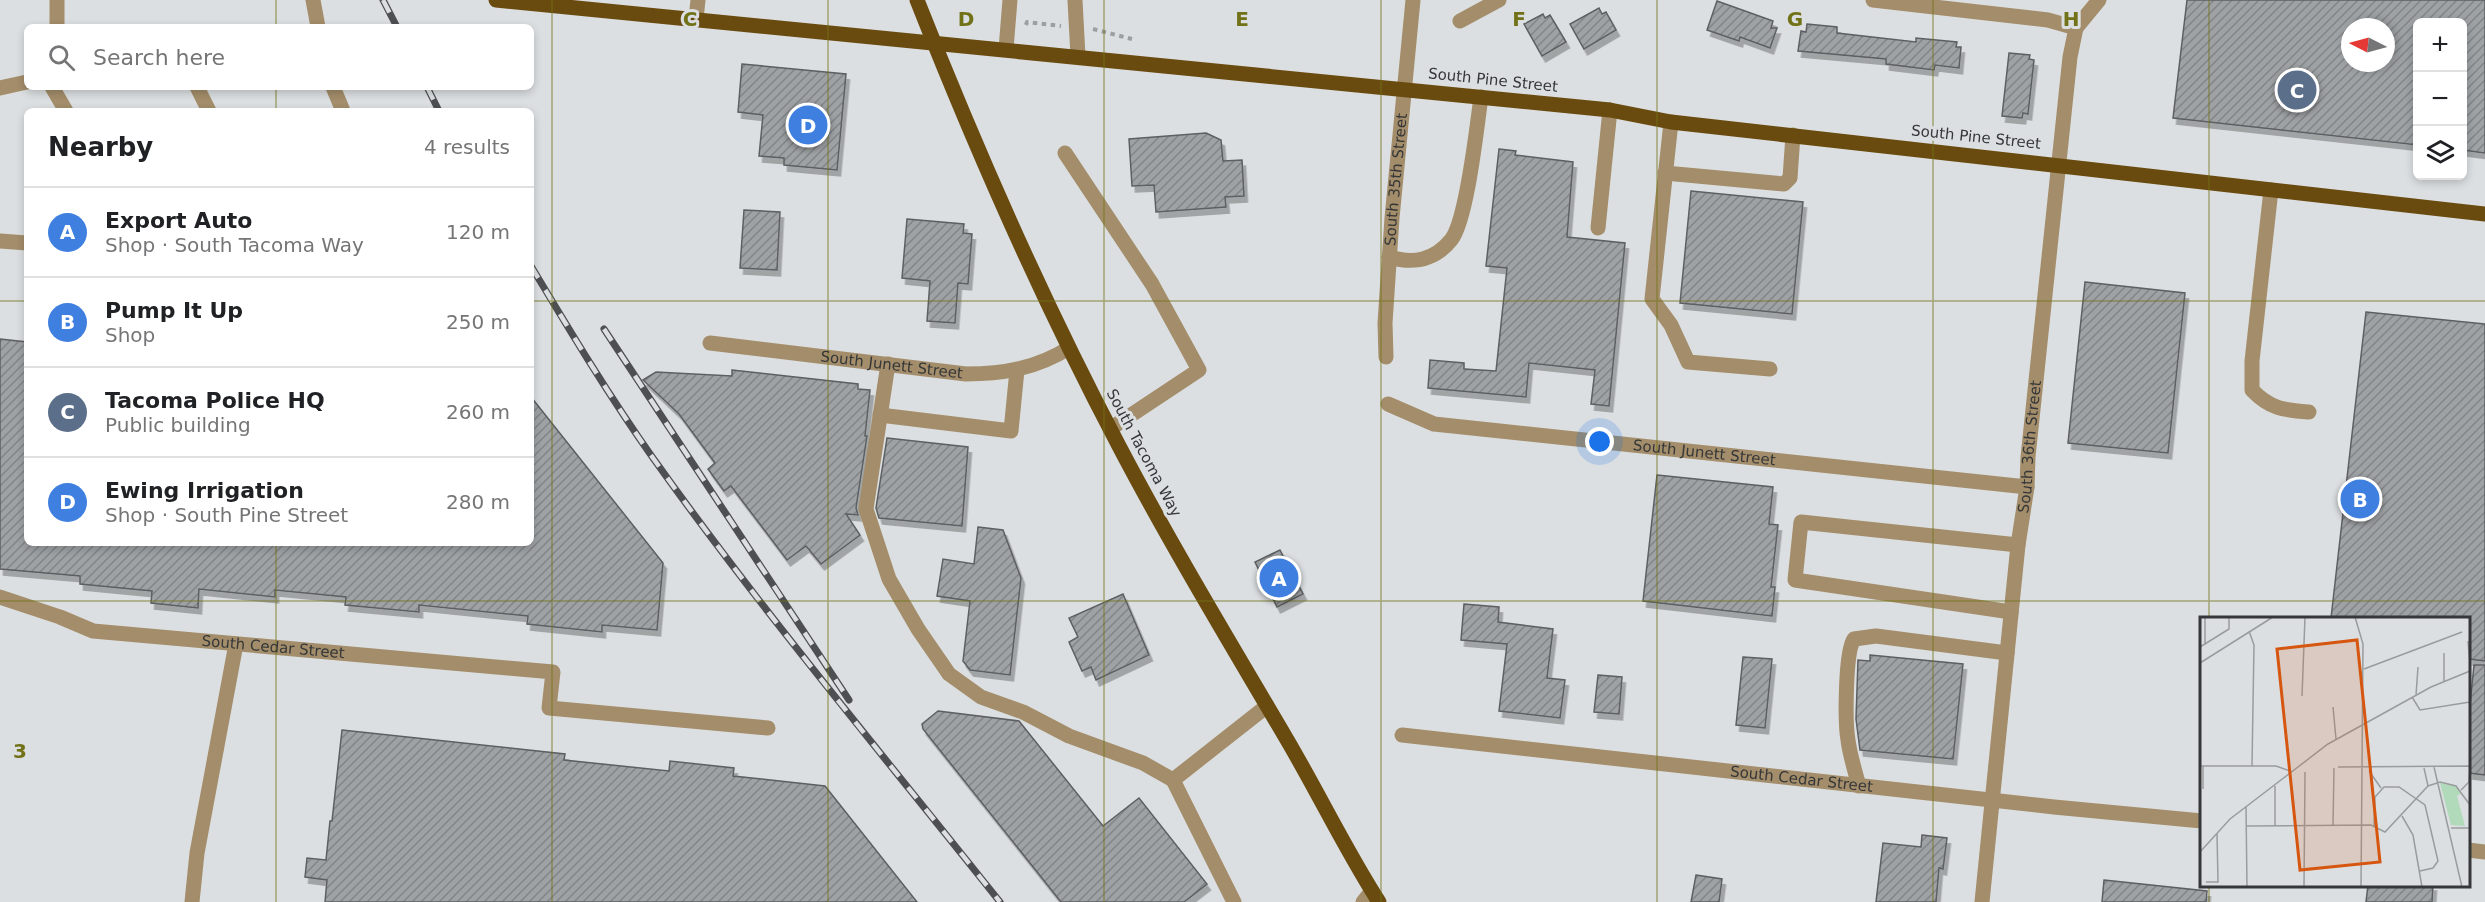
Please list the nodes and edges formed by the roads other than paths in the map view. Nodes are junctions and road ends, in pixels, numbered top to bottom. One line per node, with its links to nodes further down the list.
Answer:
1 (57, 0): 14 (street)
2 (314, 0): 15 (street)
3 (495, 0): 12 (main road, South Pine Street)
4 (698, 0): 12 (street)
5 (917, 0): 17 (main road, South Tacoma Way)
6 (1010, 0): 18 (street)
7 (1075, 0): 19 (street)
8 (1413, 0): 22 (street, South 35th Street)
9 (1499, 0): 13 (street)
10 (1873, 0): 16 (street)
11 (2099, 0): 16 (street, South 36th Street)
12 (696, 19): 17 (main road, South Pine Street)
13 (1460, 21)
14 (57, 24)
15 (318, 24)
16 (2076, 28): 34 (street, South 36th Street)
17 (934, 42): 18 (main road, South Pine Street); 43 (main road, South Tacoma Way)
18 (1006, 49): 19 (main road, South Pine Street)
19 (1077, 56): 22 (main road, South Pine Street)
20 (24, 83): 21 (street)
21 (0, 88)
22 (1403, 89): 26 (main road, South Pine Street); 41 (street, South 35th Street)
23 (54, 90): 27 (street)
24 (198, 90): 28 (street)
25 (334, 90): 29 (street)
26 (1481, 97): 30 (main road, South Pine Street); 41 (street)
27 (64, 108)
28 (208, 108)
29 (342, 108)
30 (1610, 110): 31 (main road, South Pine Street); 38 (street)
31 (1671, 122): 32 (main road, South Pine Street); 35 (street)
32 (1793, 135): 34 (main road, South Pine Street); 35 (street)
33 (1065, 153): 51 (street)
34 (2060, 165): 36 (main road, South Pine Street); 52 (street, South 36th Street)
35 (1665, 173): 46 (street)
36 (2271, 190): 37 (main road, South Pine Street); 49 (street)
37 (2485, 214)
38 (1598, 228)
39 (0, 241): 40 (street)
40 (24, 243)
41 (1389, 257): 44 (street, South 35th Street)
42 (710, 343): 45 (street, South Junett Street)
43 (1069, 348): 47 (street, South Junett Street); 51 (main road, South Tacoma Way)
44 (1386, 357)
45 (888, 364): 47 (street, South Junett Street); 50 (street)
46 (1770, 369)
47 (1017, 370): 50 (street)
48 (1388, 404): 52 (street, South Junett Street)
49 (2309, 412)
50 (880, 415): 61 (street)
51 (1110, 429): 58 (main road, South Tacoma Way)
52 (2027, 487): 53 (street, South 36th Street)
53 (2018, 545): 55 (street, South 36th Street); 55 (street)
54 (0, 597): 56 (street, South Cedar Street)
55 (2011, 612): 57 (street, South 36th Street)
56 (236, 644): 59 (street, South Cedar Street); 68 (street)
57 (2007, 653): 62 (street); 63 (street, South 36th Street)
58 (1267, 706): 61 (street); 67 (main road, South Tacoma Way)
59 (768, 728)
60 (1402, 735): 62 (street, South Cedar Street)
61 (1173, 780): 69 (street)
62 (1859, 786): 63 (street, South Cedar Street)
63 (1993, 800): 64 (street, South Cedar Street); 70 (street, South 36th Street)
64 (2200, 821)
65 (2470, 850): 66 (street)
66 (2485, 852)
67 (1371, 898)
68 (192, 902)
69 (1234, 902)
70 (1982, 902)

